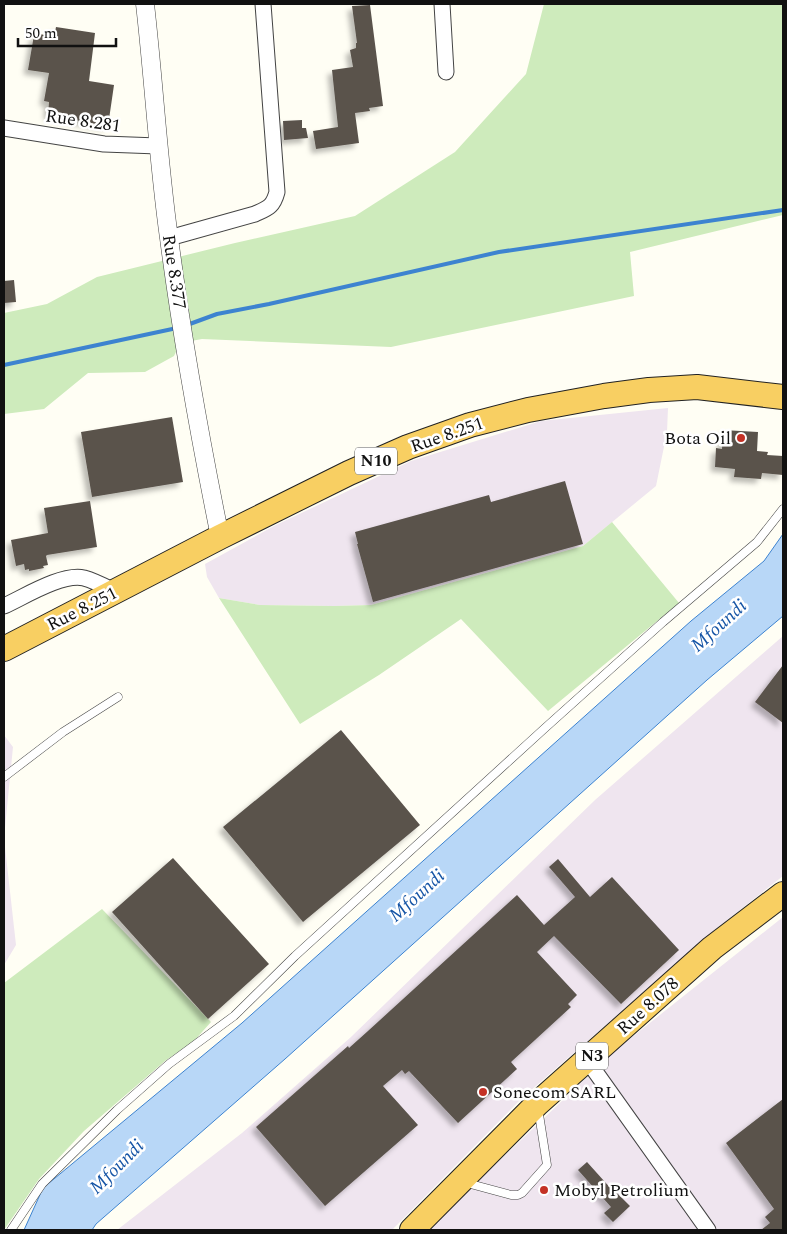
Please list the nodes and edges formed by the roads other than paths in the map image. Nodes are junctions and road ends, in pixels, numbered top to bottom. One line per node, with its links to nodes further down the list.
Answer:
1 (145, 4): 6 (street, Rue 8.377)
2 (263, 4): 7 (street)
3 (442, 4): 4 (street)
4 (446, 72)
5 (4, 128): 6 (street, Rue 8.281)
6 (158, 146): 7 (street, Rue 8.377)
7 (169, 238): 10 (street, Rue 8.377)
8 (783, 397): 10 (highway, Rue 8.251 / N10)
9 (783, 510): 20 (lane)
10 (220, 537): 11 (highway, Rue 8.251 / N10)
11 (116, 592): 12 (street); 13 (highway, Rue 8.251 / N10)
12 (4, 606)
13 (4, 649)
14 (118, 697): 15 (lane)
15 (4, 777)
16 (783, 894): 17 (highway, Rue 8.078 / N3)
17 (587, 1060): 18 (highway, Rue 8.078 / N3); 22 (street)
18 (538, 1104): 19 (highway, Rue 8.078 / N3); 19 (lane)
19 (459, 1181): 21 (highway, Rue 8.078 / N3)
20 (12, 1230)
21 (412, 1230)
22 (708, 1230)

